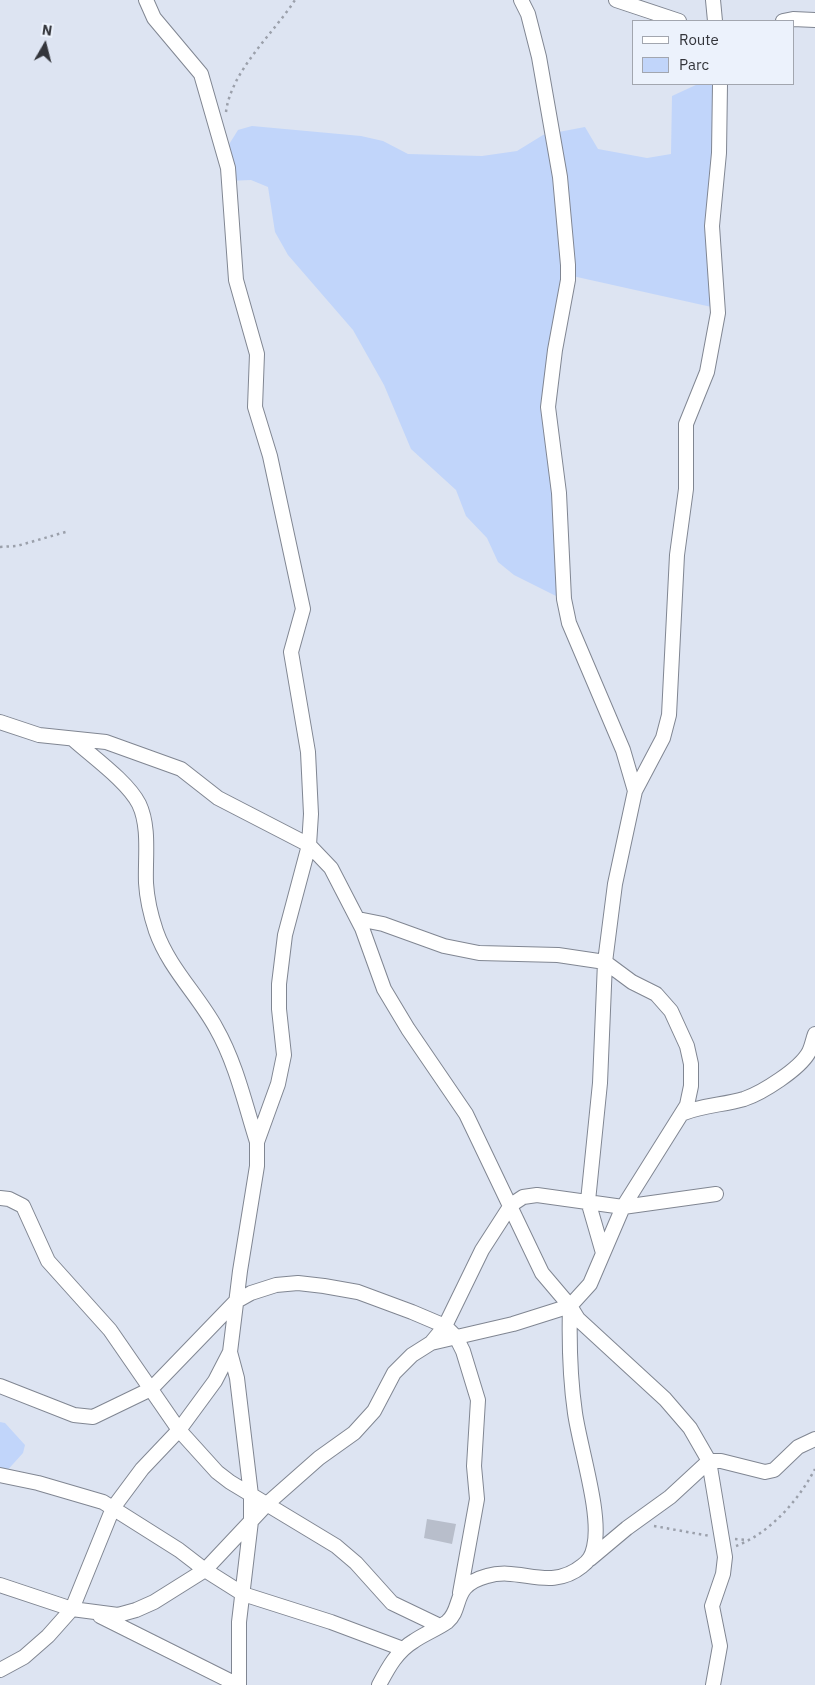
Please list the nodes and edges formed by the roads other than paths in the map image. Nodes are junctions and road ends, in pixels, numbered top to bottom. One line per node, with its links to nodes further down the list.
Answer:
1 (146, 0): 13 (street)
2 (521, 0): 12 (street)
3 (616, 0): 5 (street)
4 (713, 0): 6 (street)
5 (676, 20)
6 (715, 20)
7 (788, 20): 8 (street)
8 (815, 20)
9 (720, 85): 12 (street)
10 (0, 722): 11 (street)
11 (74, 740): 13 (street); 18 (street)
12 (635, 791): 15 (street)
13 (309, 846): 14 (street); 18 (street)
14 (358, 919): 15 (street); 22 (street)
15 (605, 962): 17 (street); 21 (street)
16 (815, 1034): 17 (street)
17 (684, 1113): 23 (street)
18 (257, 1142): 25 (street)
19 (716, 1194): 23 (street)
20 (0, 1198): 32 (street)
21 (588, 1201): 22 (street); 23 (street); 24 (street)
22 (511, 1205): 26 (street); 27 (street)
23 (624, 1207): 24 (street)
24 (603, 1253): 26 (street)
25 (235, 1302): 27 (street); 30 (street); 32 (street)
26 (570, 1306): 28 (street); 35 (street); 41 (street)
27 (445, 1326): 28 (street); 29 (street)
28 (456, 1338): 29 (street); 44 (street)
29 (431, 1343): 38 (street)
30 (230, 1352): 33 (street); 37 (street)
31 (0, 1386): 32 (street)
32 (152, 1389): 33 (street)
33 (179, 1430): 37 (street); 39 (street)
34 (815, 1439): 35 (street)
35 (709, 1461): 41 (street); 53 (street)
36 (0, 1475): 39 (street)
37 (251, 1494): 38 (street); 40 (street)
38 (268, 1504): 40 (street); 48 (street)
39 (113, 1508): 42 (street); 46 (street)
40 (252, 1521): 42 (street); 45 (street)
41 (590, 1560): 44 (street)
42 (205, 1570): 45 (street); 47 (street)
43 (0, 1585): 46 (street)
44 (460, 1593): 48 (street)
45 (243, 1594): 49 (street); 51 (street)
46 (72, 1608): 47 (street); 50 (street)
47 (94, 1612): 51 (street)
48 (440, 1626): 49 (street)
49 (403, 1650): 52 (street)
50 (0, 1670)
51 (239, 1685)
52 (379, 1685)
53 (713, 1685)

